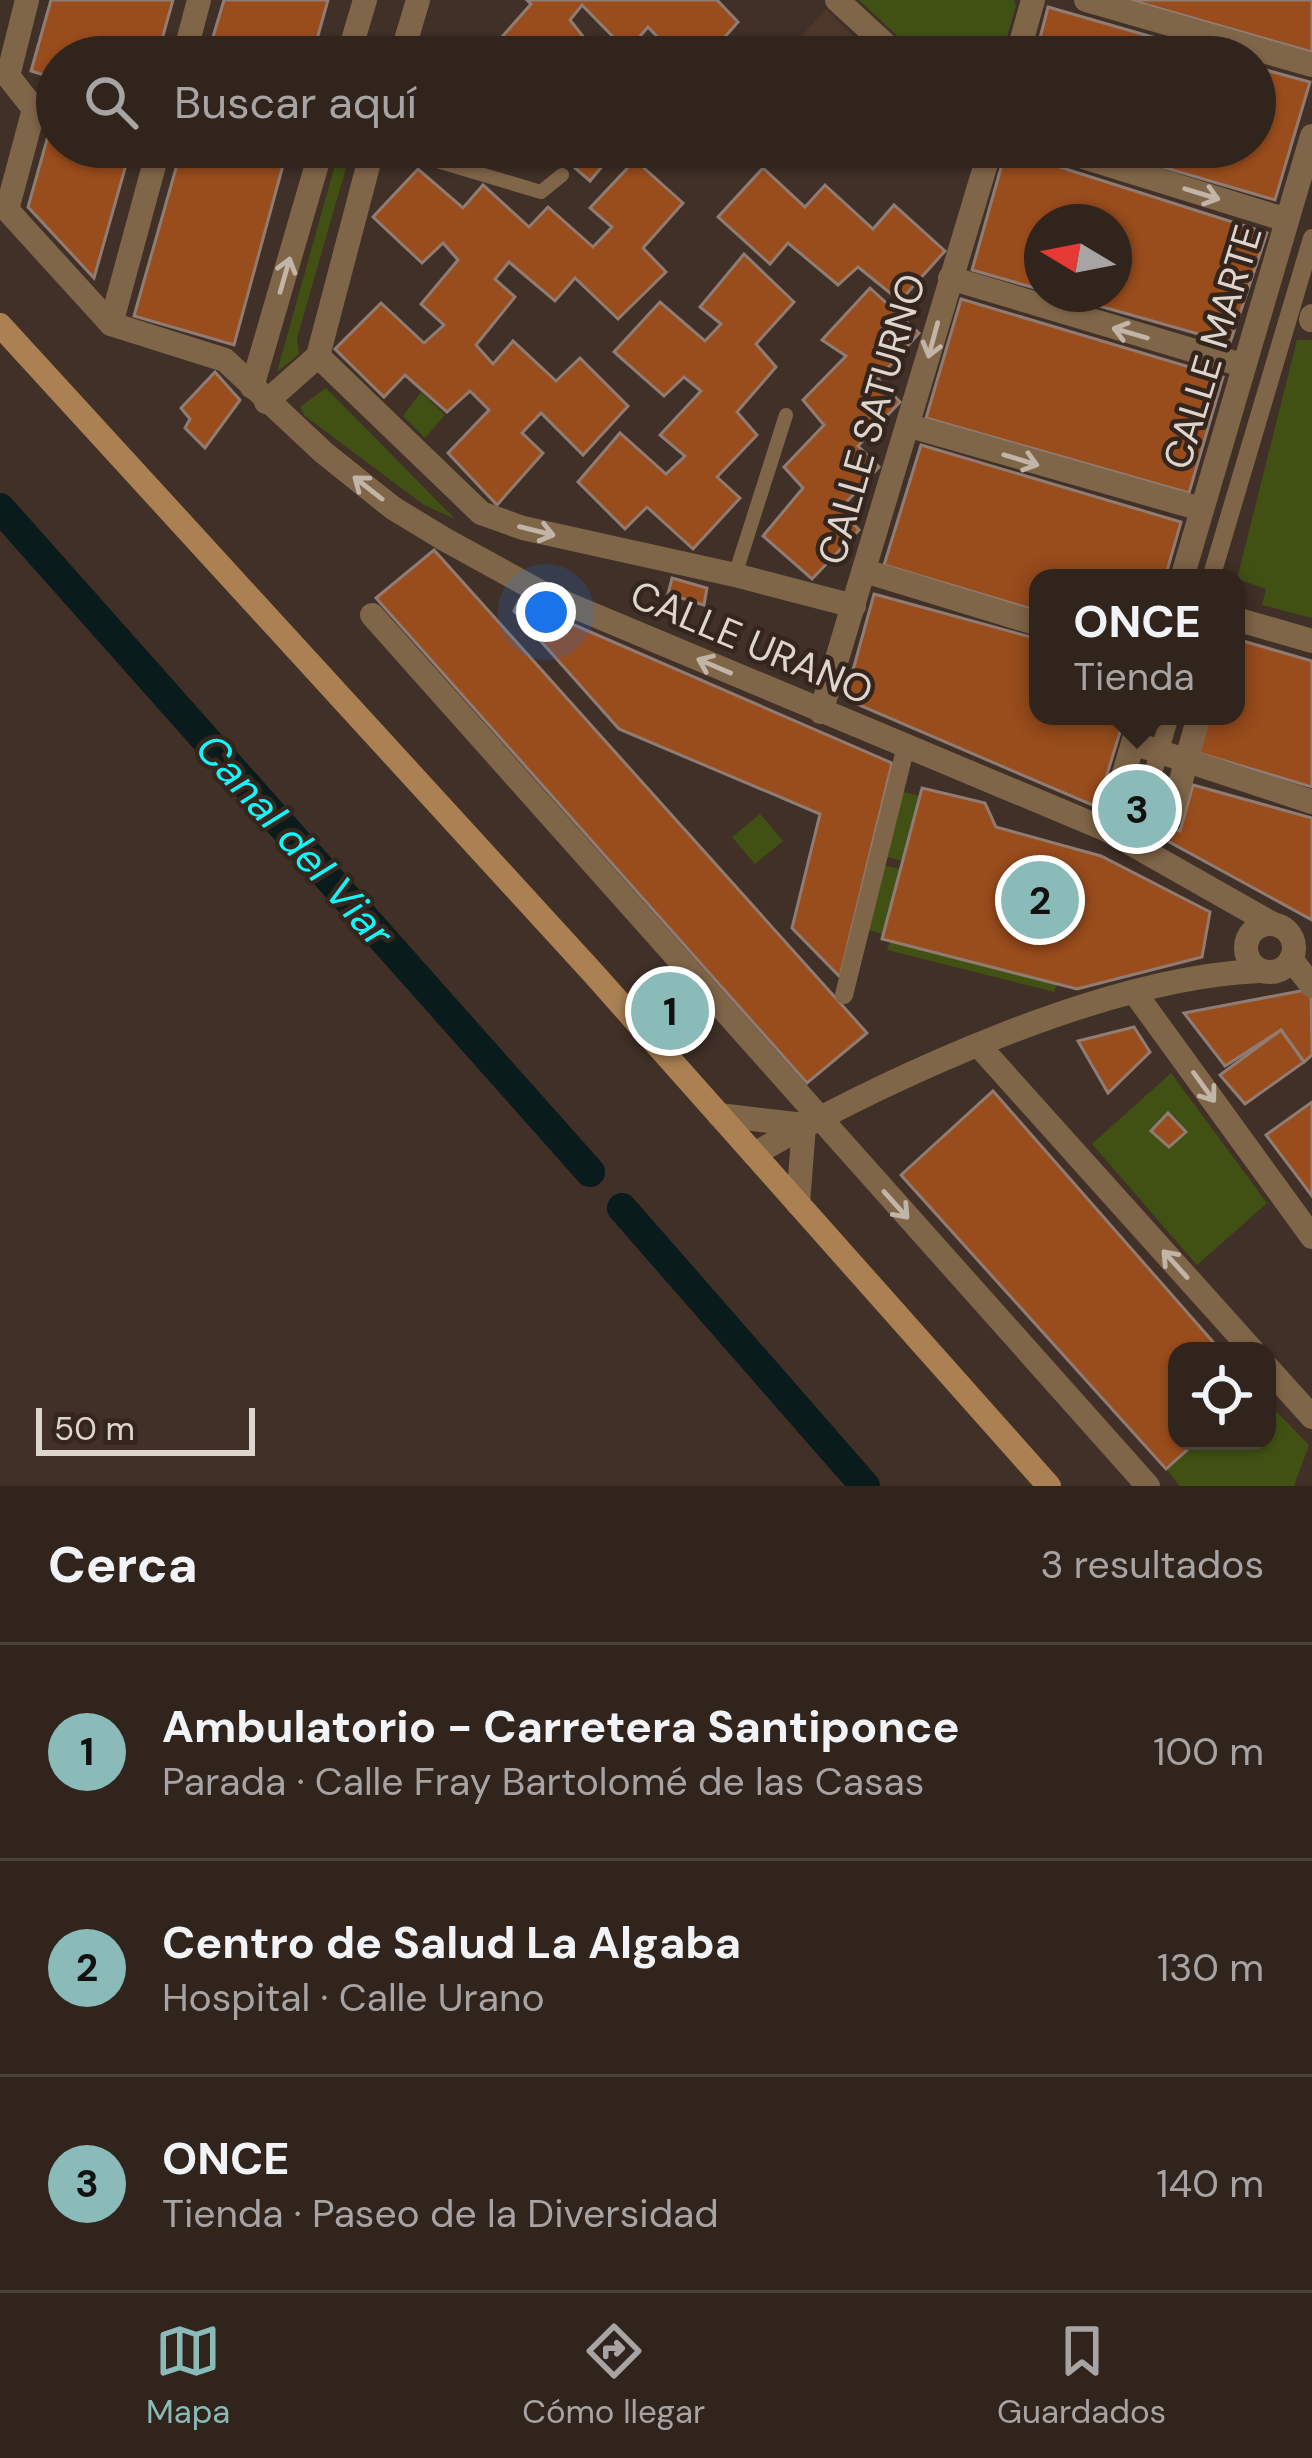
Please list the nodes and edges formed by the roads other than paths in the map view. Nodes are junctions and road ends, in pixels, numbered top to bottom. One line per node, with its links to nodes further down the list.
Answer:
1 (27, 0): 24 (street)
2 (199, 0): 8 (street)
3 (365, 0): 9 (street)
4 (418, 0): 10 (street)
5 (837, 0): 11 (street)
6 (1033, 0): 12 (street)
7 (1086, 0): 13 (street)
8 (190, 36)
9 (354, 36)
10 (407, 36)
11 (876, 36)
12 (1022, 36)
13 (1211, 36)
14 (1276, 55): 15 (street)
15 (1312, 65)
16 (1312, 136): 25 (street, CALLE MARTE)
17 (153, 168): 28 (street)
18 (317, 168): 32 (street, one-way to 18)
19 (367, 168): 30 (street)
20 (460, 168): 23 (lane)
21 (984, 168): 27 (street, CALLE SATURNO)
22 (1119, 168): 25 (street, one-way to 25)
23 (562, 175)
24 (4, 206): 28 (street)
25 (1287, 220): 31 (street, CALLE MARTE)
26 (1312, 238): 37 (street)
27 (950, 278): 31 (street, one-way to 27); 34 (street, CALLE SATURNO, one-way to 34)
28 (111, 324): 32 (street, CALLE URANO)
29 (0, 325): 67 (main road)
30 (318, 356): 32 (street); 39 (street, one-way to 39)
31 (1242, 365): 35 (street, CALLE MARTE)
32 (259, 394): 45 (street, CALLE URANO, one-way to 32)
33 (786, 416): 39 (lane)
34 (910, 426): 35 (street, one-way to 35); 38 (street, CALLE SATURNO)
35 (1202, 509): 36 (street, CALLE MARTE)
36 (1185, 569)
37 (1214, 569)
38 (865, 571): 40 (street, CALLE SATURNO); 42 (street)
39 (735, 575): 40 (street)
40 (854, 606): 45 (street, CALLE SATURNO)
41 (372, 615): 68 (street)
42 (1029, 621)
43 (1245, 622): 44 (street)
44 (1312, 641)
45 (821, 712): 50 (street, CALLE URANO)
46 (1138, 725): 49 (street)
47 (1168, 725): 51 (street)
48 (1196, 725): 52 (street)
49 (1132, 743): 51 (street); 55 (street)
50 (906, 746): 55 (street, CALLE URANO); 65 (street)
51 (1160, 753): 52 (street); 56 (street)
52 (1185, 761): 53 (street); 54 (street)
53 (1312, 802)
54 (1171, 816)
55 (1107, 830): 56 (street, CALLE URANO)
56 (1132, 844): 57 (street, CALLE URANO)
57 (1226, 897): 58 (street, CALLE URANO); 59 (street)
58 (1280, 928): 59 (street); 60 (street)
59 (1246, 943): 61 (street); 62 (street)
60 (1305, 955): 61 (street); 63 (street)
61 (1260, 971): 62 (street)
62 (1211, 973): 64 (street)
63 (1312, 986)
64 (1135, 993): 66 (street); 71 (street, one-way to 71)
65 (844, 995)
66 (980, 1047): 68 (street); 72 (street, one-way to 66)
67 (719, 1115): 68 (street); 69 (main road)
68 (811, 1122): 69 (street); 70 (street); 76 (street, one-way to 76)
69 (754, 1154): 70 (main road)
70 (798, 1204): 75 (main road)
71 (1312, 1237)
72 (1245, 1342)
73 (1276, 1376): 74 (street)
74 (1312, 1417)
75 (1049, 1486)
76 (1148, 1486)

